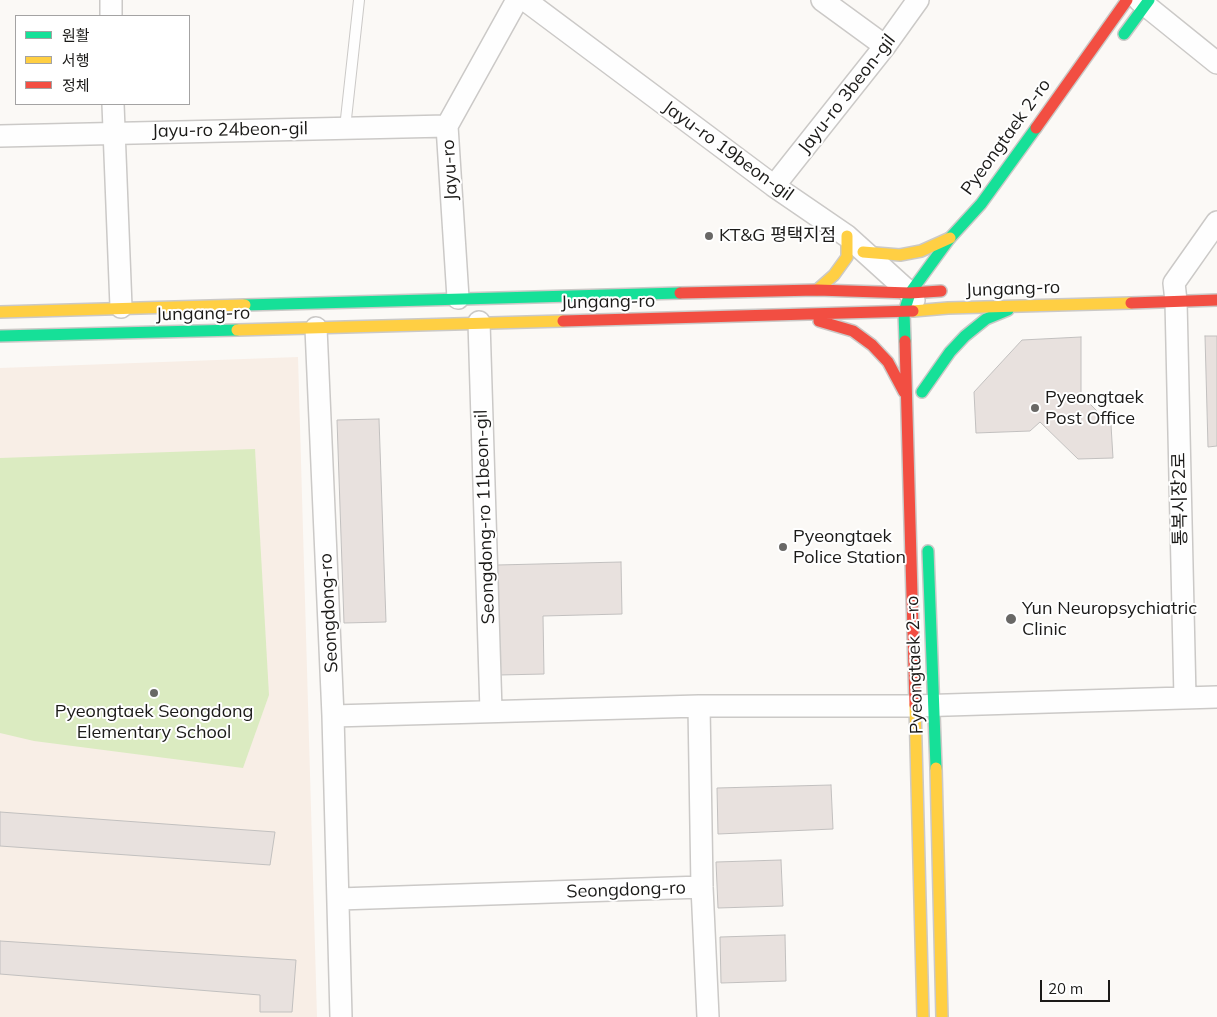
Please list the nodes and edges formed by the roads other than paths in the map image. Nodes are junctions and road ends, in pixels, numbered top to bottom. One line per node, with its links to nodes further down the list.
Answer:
1 (111, 0): 8 (street)
2 (358, 0): 14 (lane)
3 (517, 0): 13 (street, Jayu-ro)
4 (525, 0): 17 (street, Jayu-ro 19beon-gil)
5 (822, 0): 10 (street)
6 (918, 0): 10 (street, Jayu-ro 3beon-gil)
7 (1140, 1): 9 (street); 11 (street); 20 (street, Pyeongtaek 2-ro)
8 (111, 15)
9 (1116, 45)
10 (885, 46): 17 (street, Jayu-ro 3beon-gil)
11 (1217, 63)
12 (114, 105): 15 (street)
13 (448, 126): 14 (street, Jayu-ro 24beon-gil); 26 (street, Jayu-ro)
14 (345, 128): 15 (street, Jayu-ro 24beon-gil)
15 (114, 132): 16 (street, Jayu-ro 24beon-gil); 29 (street)
16 (0, 136)
17 (774, 186): 19 (street, Jayu-ro 19beon-gil)
18 (1217, 222): 23 (street)
19 (847, 236): 21 (street, Jayu-ro 19beon-gil); 24 (street)
20 (950, 238): 21 (street); 30 (street, Pyeongtaek 2-ro)
21 (863, 252): 30 (street, Jayu-ro 19beon-gil)
22 (935, 288): 25 (street, Jungang-ro); 30 (street); 30 (street, Jungang-ro)
23 (1176, 288): 27 (street, Jungang-ro); 28 (street, Jungang-ro); 42 (street, 통복시장2로)
24 (817, 290): 26 (street, Jungang-ro); 30 (street, Jungang-ro)
25 (955, 290)
26 (458, 298): 29 (street, Jungang-ro)
27 (1217, 300)
28 (1019, 306): 30 (street, Jungang-ro); 37 (street)
29 (121, 307): 31 (street, Jungang-ro)
30 (914, 309): 32 (street, Jungang-ro); 38 (street)
31 (0, 312)
32 (798, 315): 33 (street, Jungang-ro); 38 (street)
33 (479, 322): 34 (street, Jungang-ro); 46 (street, Seongdong-ro 11beon-gil)
34 (316, 328): 35 (street, Jungang-ro); 47 (street, Seongdong-ro)
35 (0, 336)
36 (922, 374): 37 (street)
37 (922, 392): 39 (street)
38 (906, 394): 45 (street)
39 (922, 407)
40 (928, 540): 43 (street, Pyeongtaek 2-ro)
41 (1217, 697): 42 (street)
42 (1185, 698): 43 (street)
43 (935, 704): 45 (street); 53 (street, Pyeongtaek 2-ro)
44 (698, 706): 45 (street); 46 (street); 48 (street)
45 (914, 706): 52 (street)
46 (491, 711): 47 (street)
47 (333, 716): 49 (street, Seongdong-ro)
48 (702, 888): 49 (street, Seongdong-ro); 51 (street)
49 (339, 899): 50 (street, Seongdong-ro)
50 (342, 1017)
51 (708, 1017)
52 (923, 1017)
53 (942, 1017)

